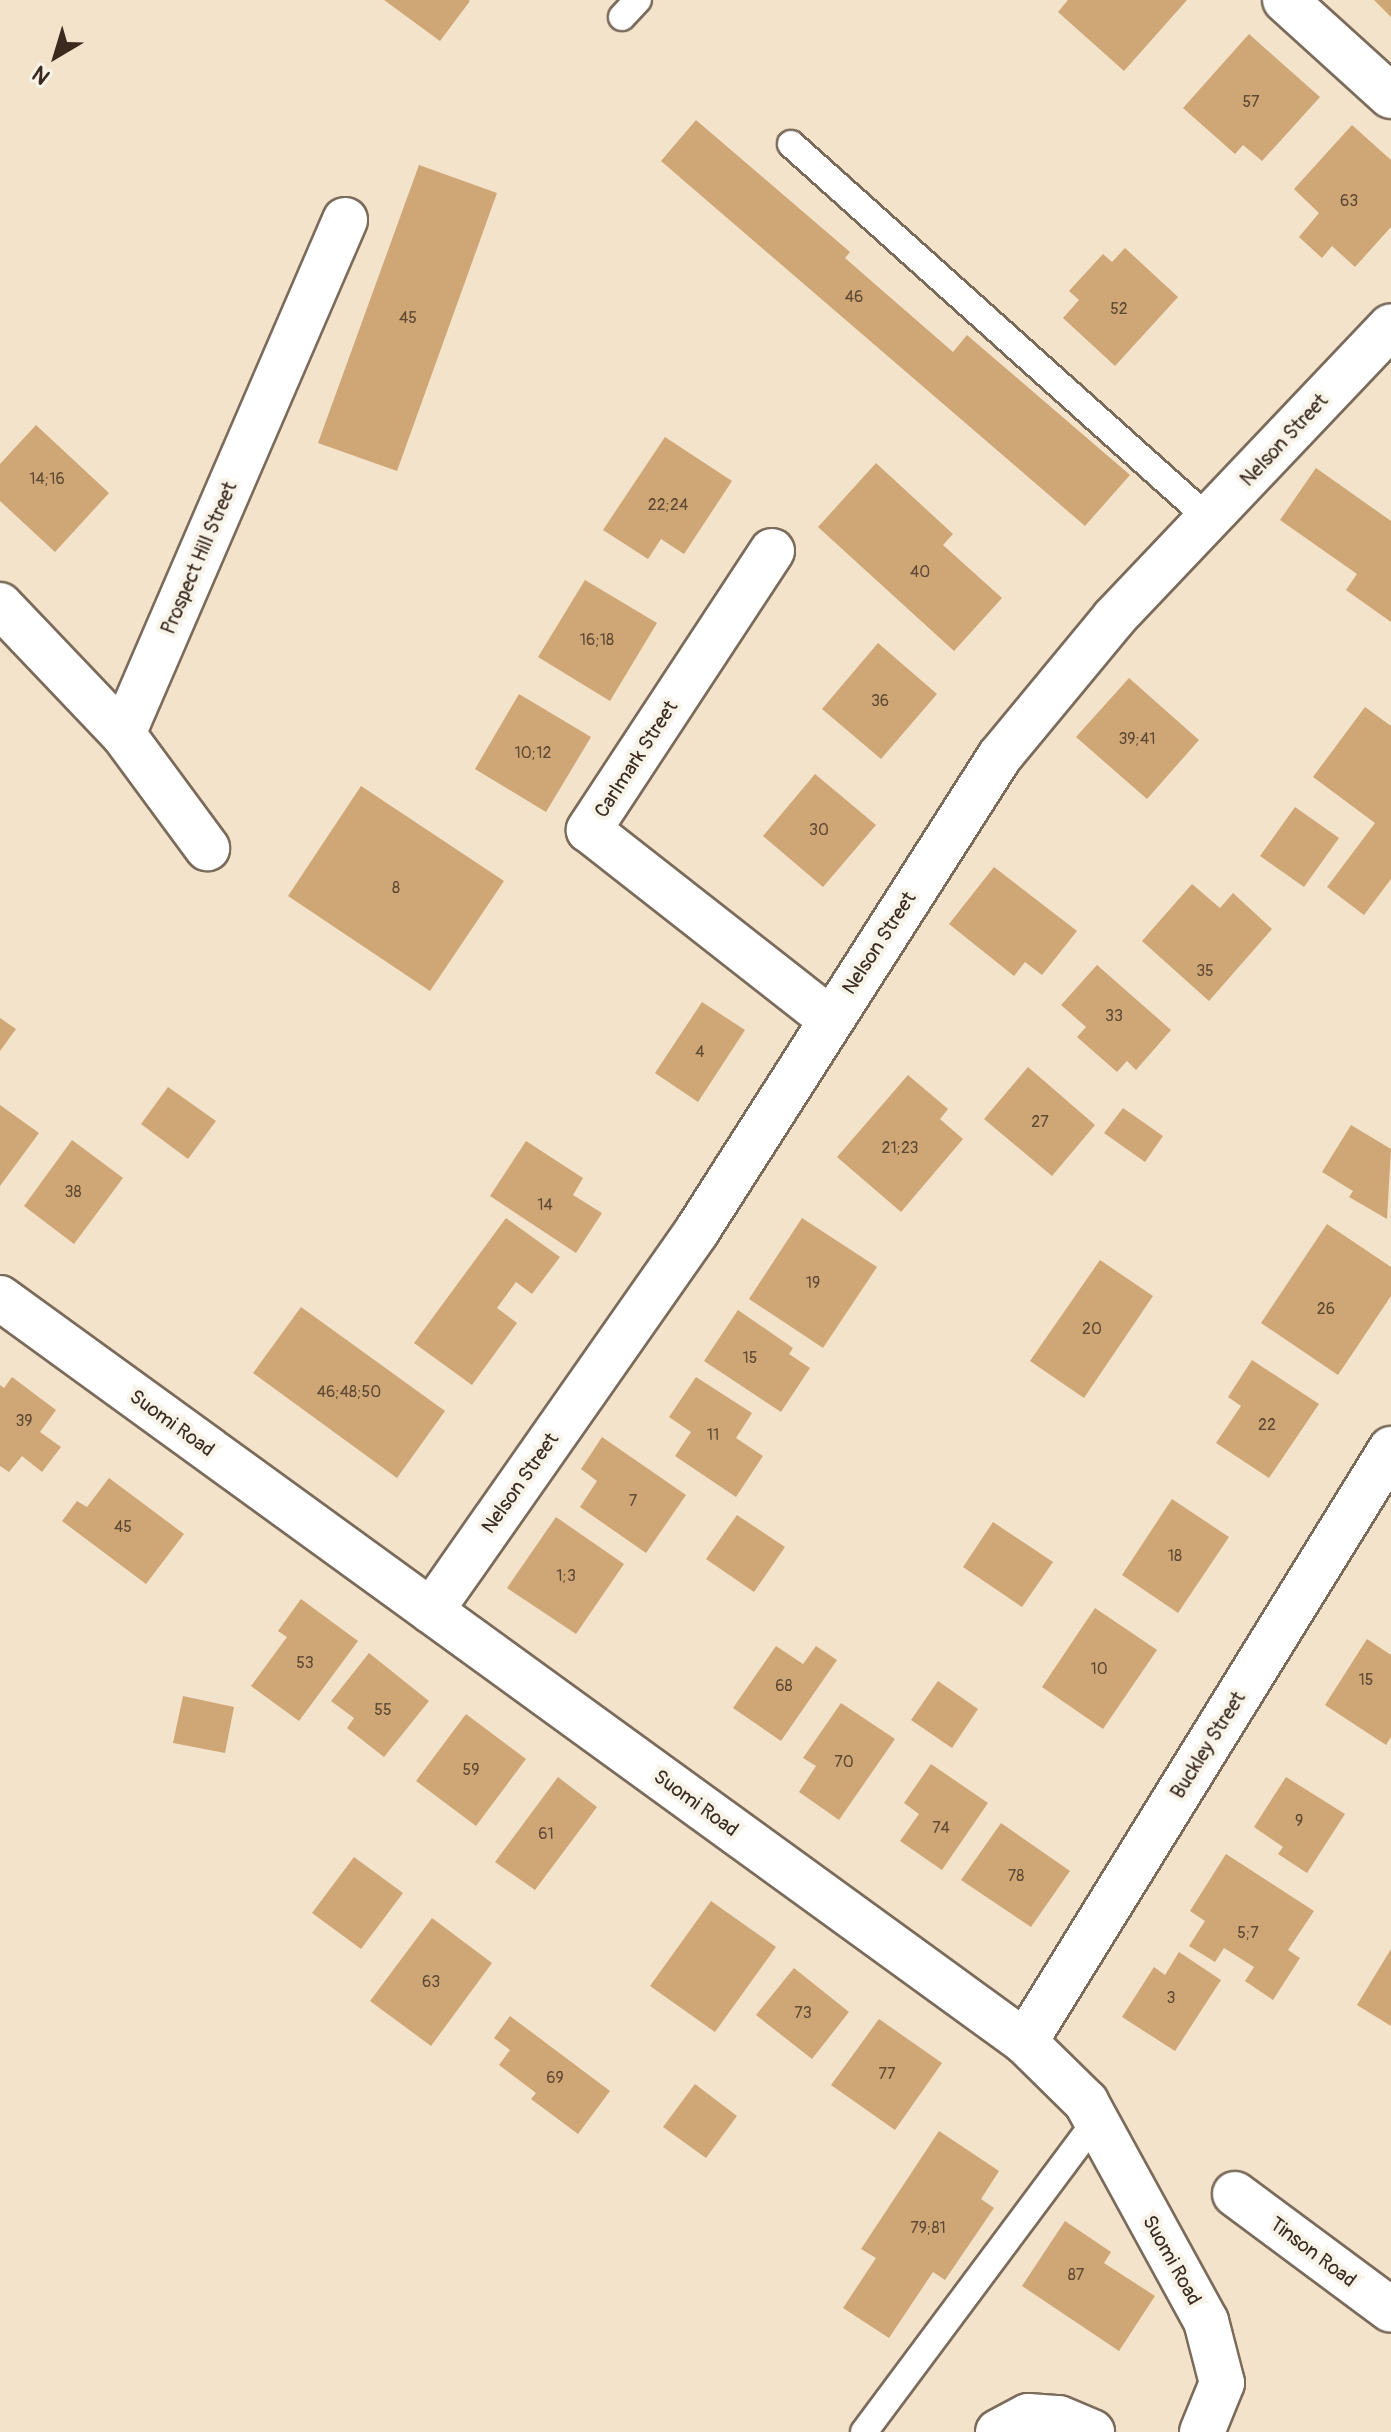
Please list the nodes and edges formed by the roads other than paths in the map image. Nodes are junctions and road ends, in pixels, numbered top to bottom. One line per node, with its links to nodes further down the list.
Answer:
1 (1285, 0): 2 (street)
2 (1391, 96)
3 (791, 144): 6 (lane)
4 (345, 220): 9 (street, Prospect Hill Street)
5 (1391, 326): 6 (street, Nelson Street)
6 (1209, 519): 11 (street, Nelson Street)
7 (772, 551): 11 (street, Carlmark Street)
8 (0, 605): 9 (street)
9 (123, 734): 10 (street)
10 (207, 848)
11 (830, 1019): 14 (street, Nelson Street)
12 (0, 1298): 14 (street, Suomi Road)
13 (1391, 1449): 15 (street, Buckley Street)
14 (431, 1611): 15 (street, Suomi Road)
15 (1025, 2042): 16 (street, Suomi Road)
16 (1095, 2122): 20 (lane); 22 (street, Suomi Road)
17 (1235, 2194): 18 (street, Tinson Road)
18 (1391, 2310)
19 (1076, 2425): 21 (street)
20 (864, 2432)
21 (998, 2432)
22 (1202, 2432)

